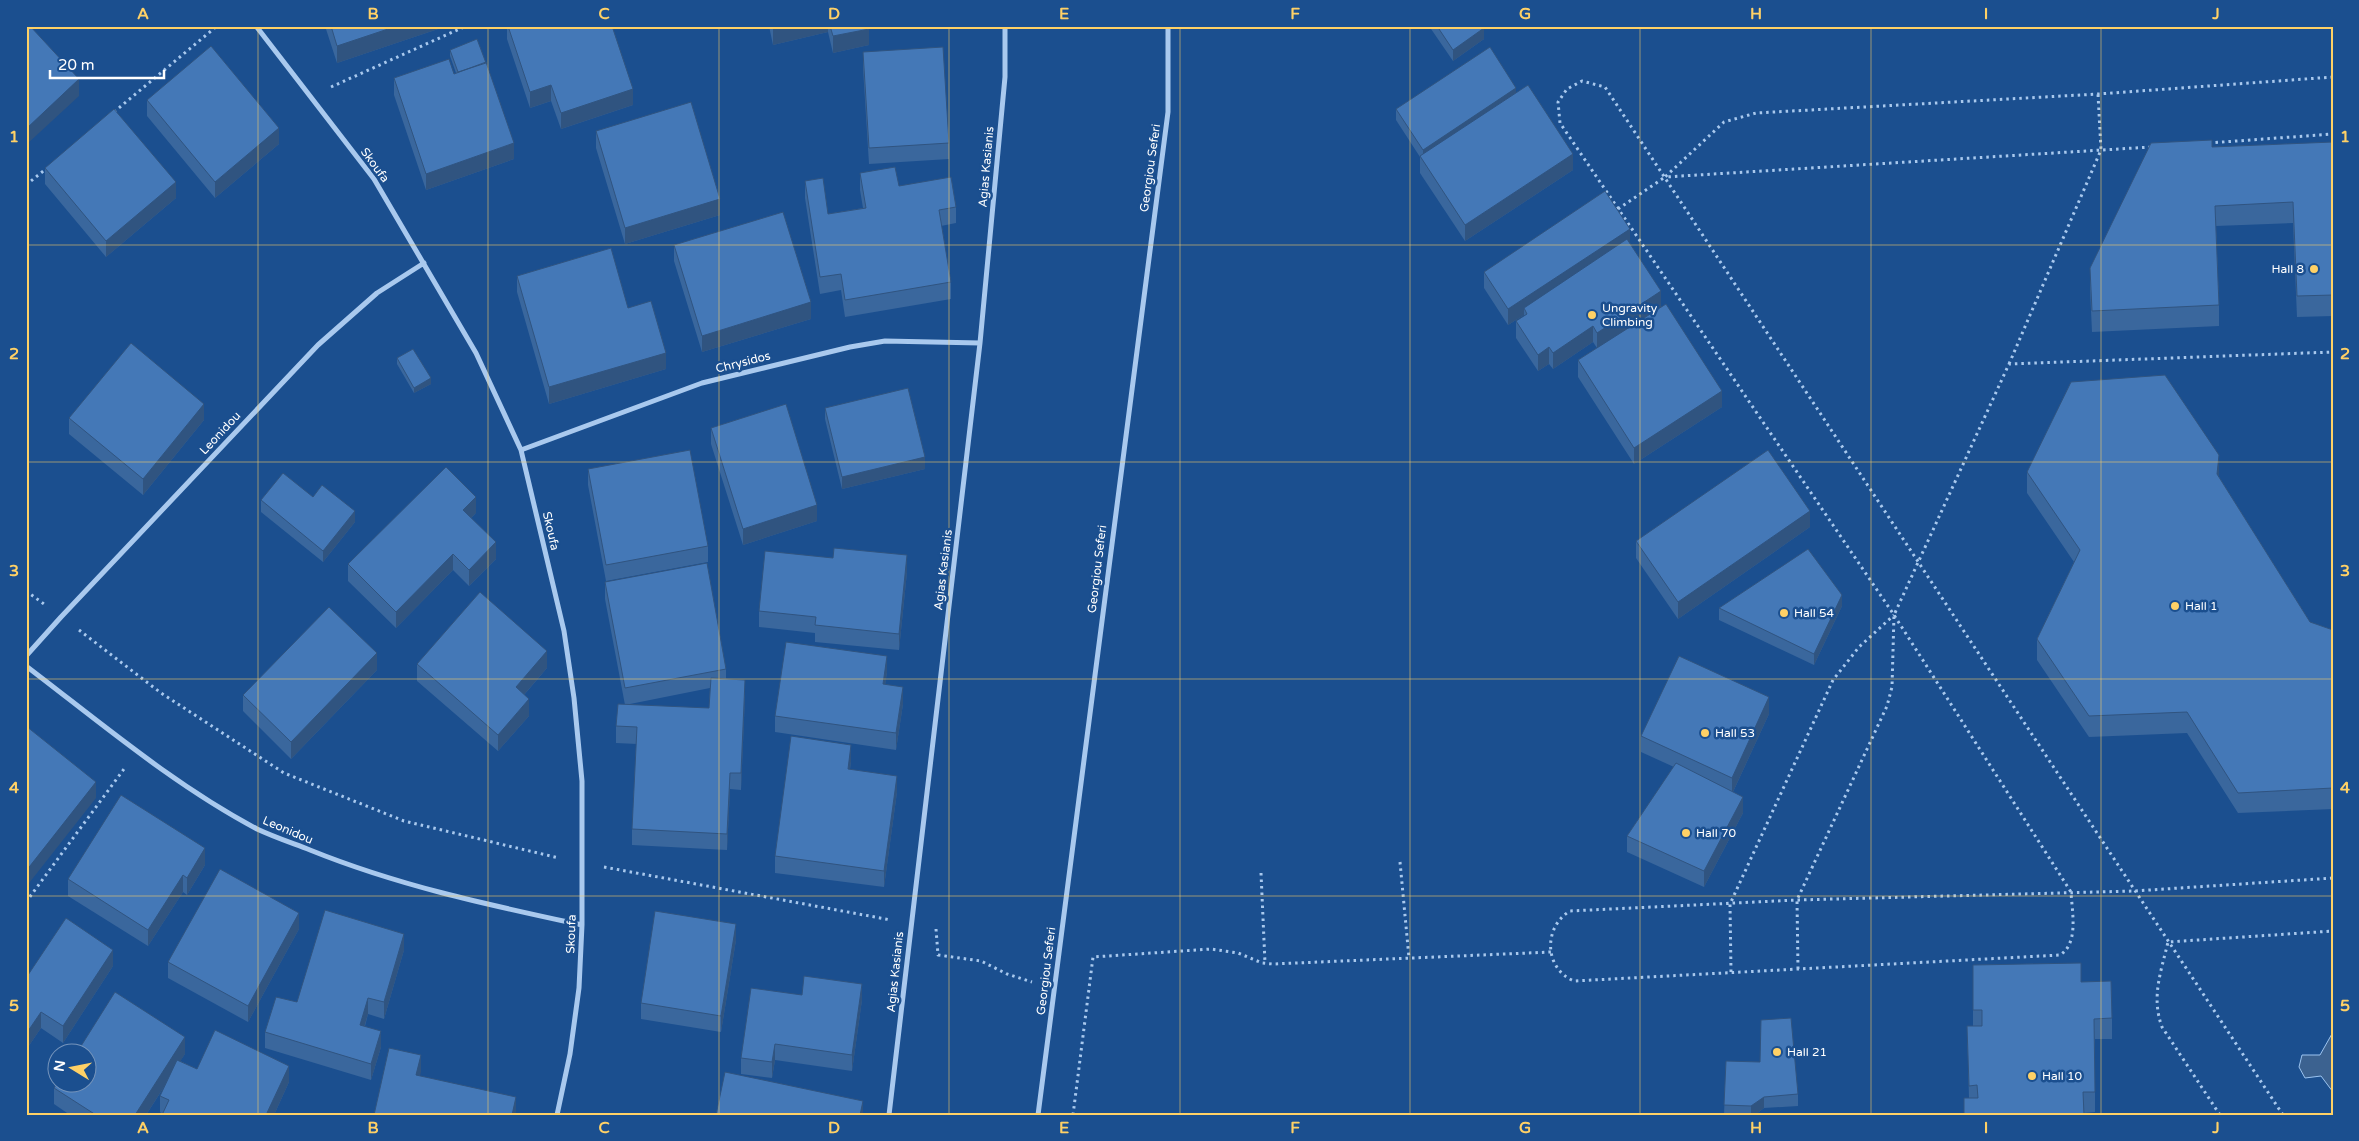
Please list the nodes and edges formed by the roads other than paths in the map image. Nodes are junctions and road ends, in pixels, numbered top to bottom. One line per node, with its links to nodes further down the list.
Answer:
1 (256, 26): 4 (street, Skoufa)
2 (1005, 26): 5 (street, Agias Kasianis)
3 (1168, 26): 12 (street, Georgiou Seferi)
4 (424, 263): 6 (street, Skoufa); 7 (street, Leonidou)
5 (980, 343): 6 (street, Chrysidos); 11 (street, Agias Kasianis)
6 (521, 450): 9 (street, Skoufa)
7 (26, 656)
8 (26, 666): 9 (street, Leonidou)
9 (582, 925): 10 (street, Skoufa)
10 (557, 1115)
11 (889, 1115)
12 (1038, 1115)

